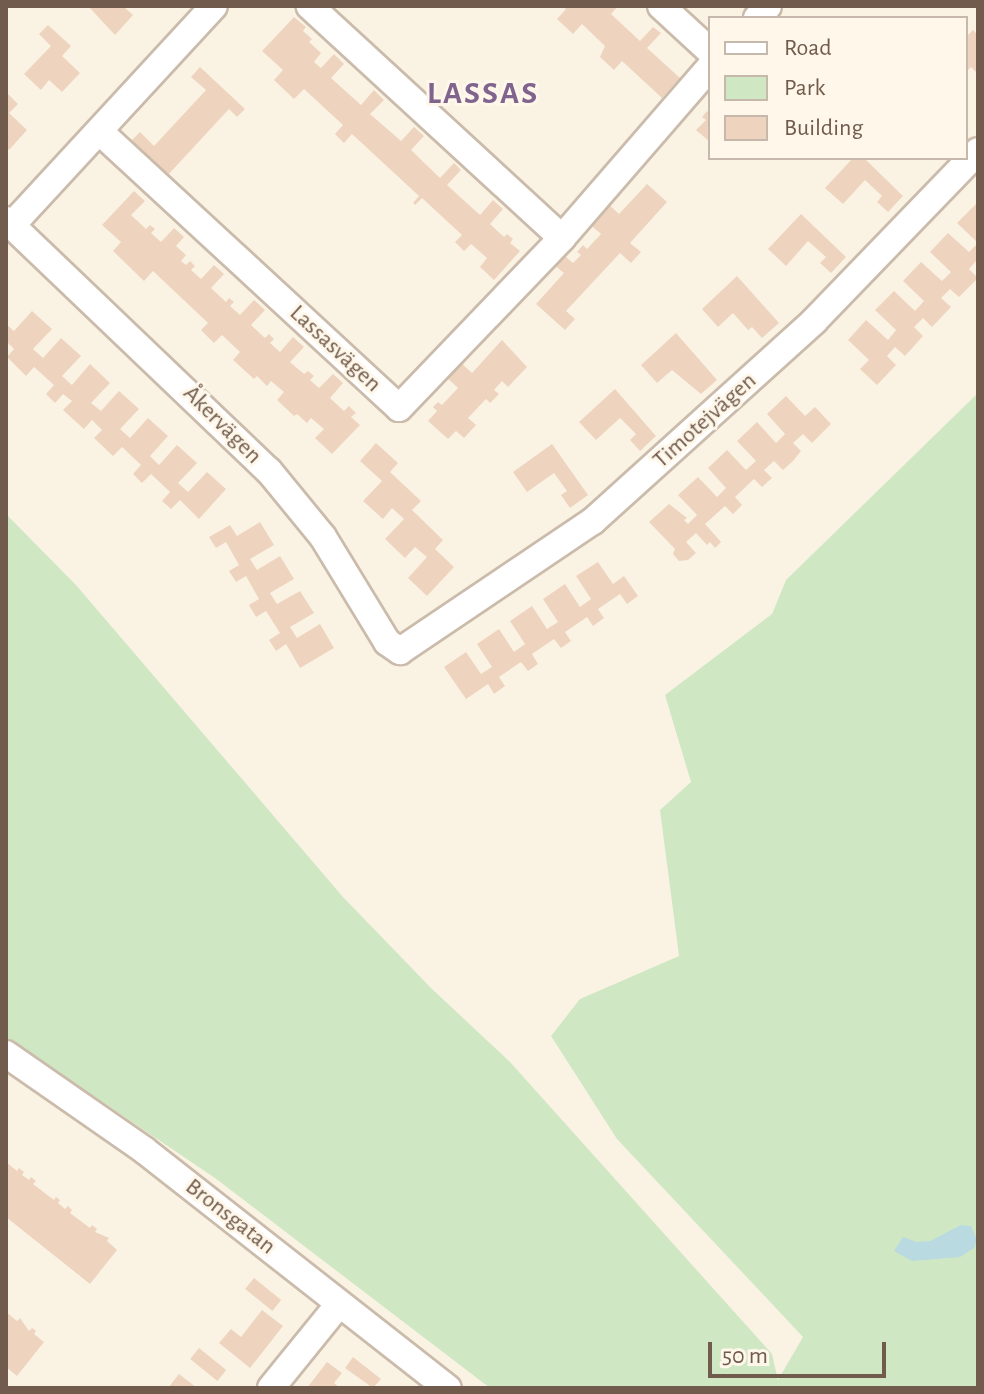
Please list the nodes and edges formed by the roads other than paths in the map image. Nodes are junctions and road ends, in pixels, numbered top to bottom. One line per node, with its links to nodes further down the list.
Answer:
1 (214, 6): 6 (street)
2 (310, 6): 9 (street)
3 (661, 6): 4 (street)
4 (708, 49)
5 (708, 69): 9 (street, Lassasvägen)
6 (99, 131): 8 (street); 9 (street, Lassasvägen)
7 (978, 151): 10 (street, Timotejvägen)
8 (8, 223): 10 (street, Åkervägen)
9 (562, 238)
10 (400, 651)
11 (6, 1054): 12 (street, Bronsgatan)
12 (339, 1304): 13 (street); 14 (street, Bronsgatan)
13 (271, 1388)
14 (448, 1388)

